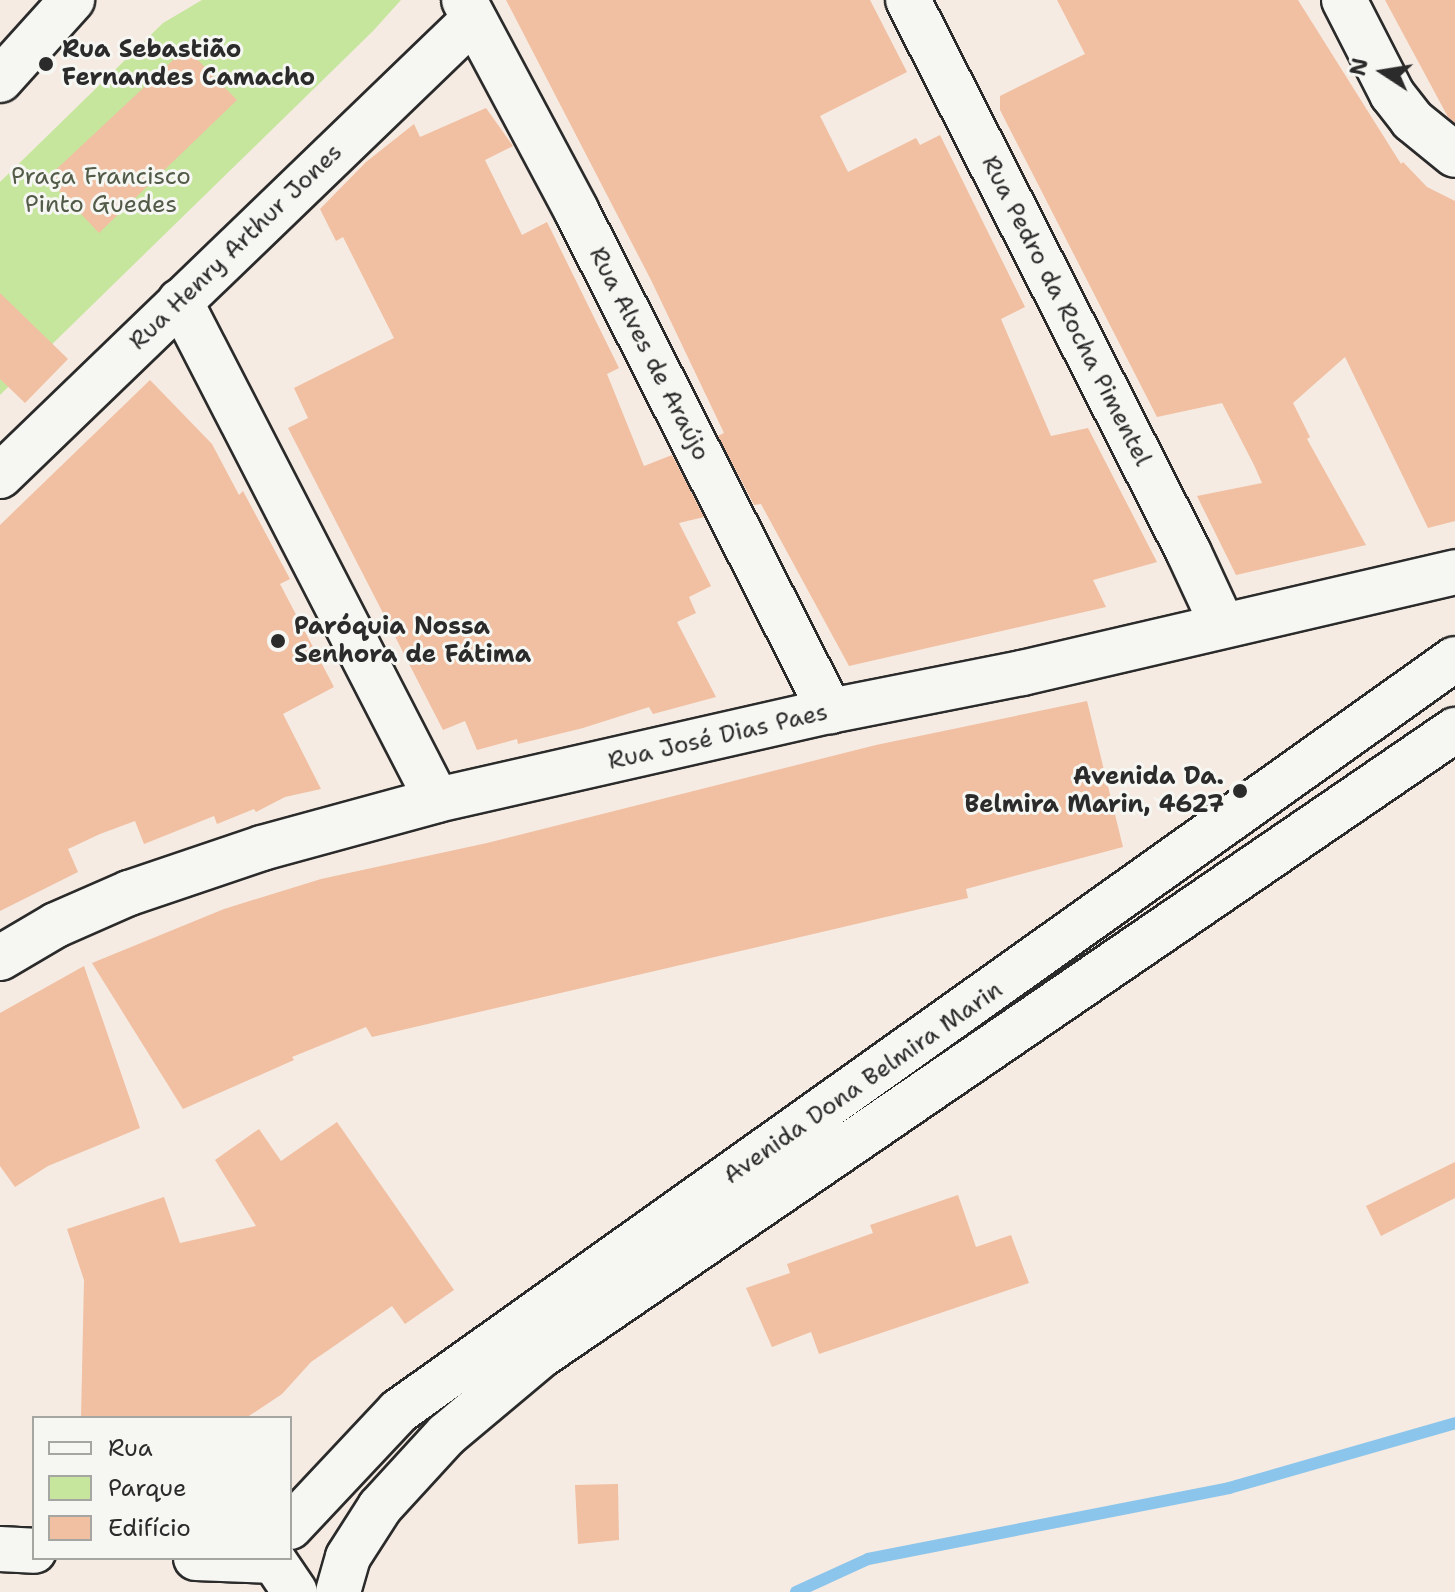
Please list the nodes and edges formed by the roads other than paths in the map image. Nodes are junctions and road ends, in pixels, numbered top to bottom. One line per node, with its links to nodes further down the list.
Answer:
1 (72, 0): 5 (street)
2 (908, 0): 10 (street, Rua Pedro da Rocha Pimentel)
3 (1344, 0): 6 (street)
4 (469, 10): 7 (street, Rua Henry Arthur Jones); 12 (street, Rua Alves de Araújo)
5 (0, 80)
6 (1455, 155)
7 (180, 301): 8 (street, Rua Henry Arthur Jones); 14 (street)
8 (0, 476)
9 (1455, 572): 10 (street, Rua José Dias Paes)
10 (1222, 624): 12 (street, Rua José Dias Paes)
11 (1455, 659): 17 (street, Avenida Dona Belmira Marin)
12 (830, 711): 14 (street, Rua José Dias Paes)
13 (1455, 730): 23 (street, Avenida Dona Belmira Marin)
14 (437, 800): 15 (street, Rua José Dias Paes)
15 (0, 958)
16 (0, 1549): 18 (street)
17 (292, 1550)
18 (32, 1551)
19 (174, 1560): 22 (street)
20 (217, 1560): 21 (street)
21 (280, 1566)
22 (223, 1592)
23 (338, 1592)

